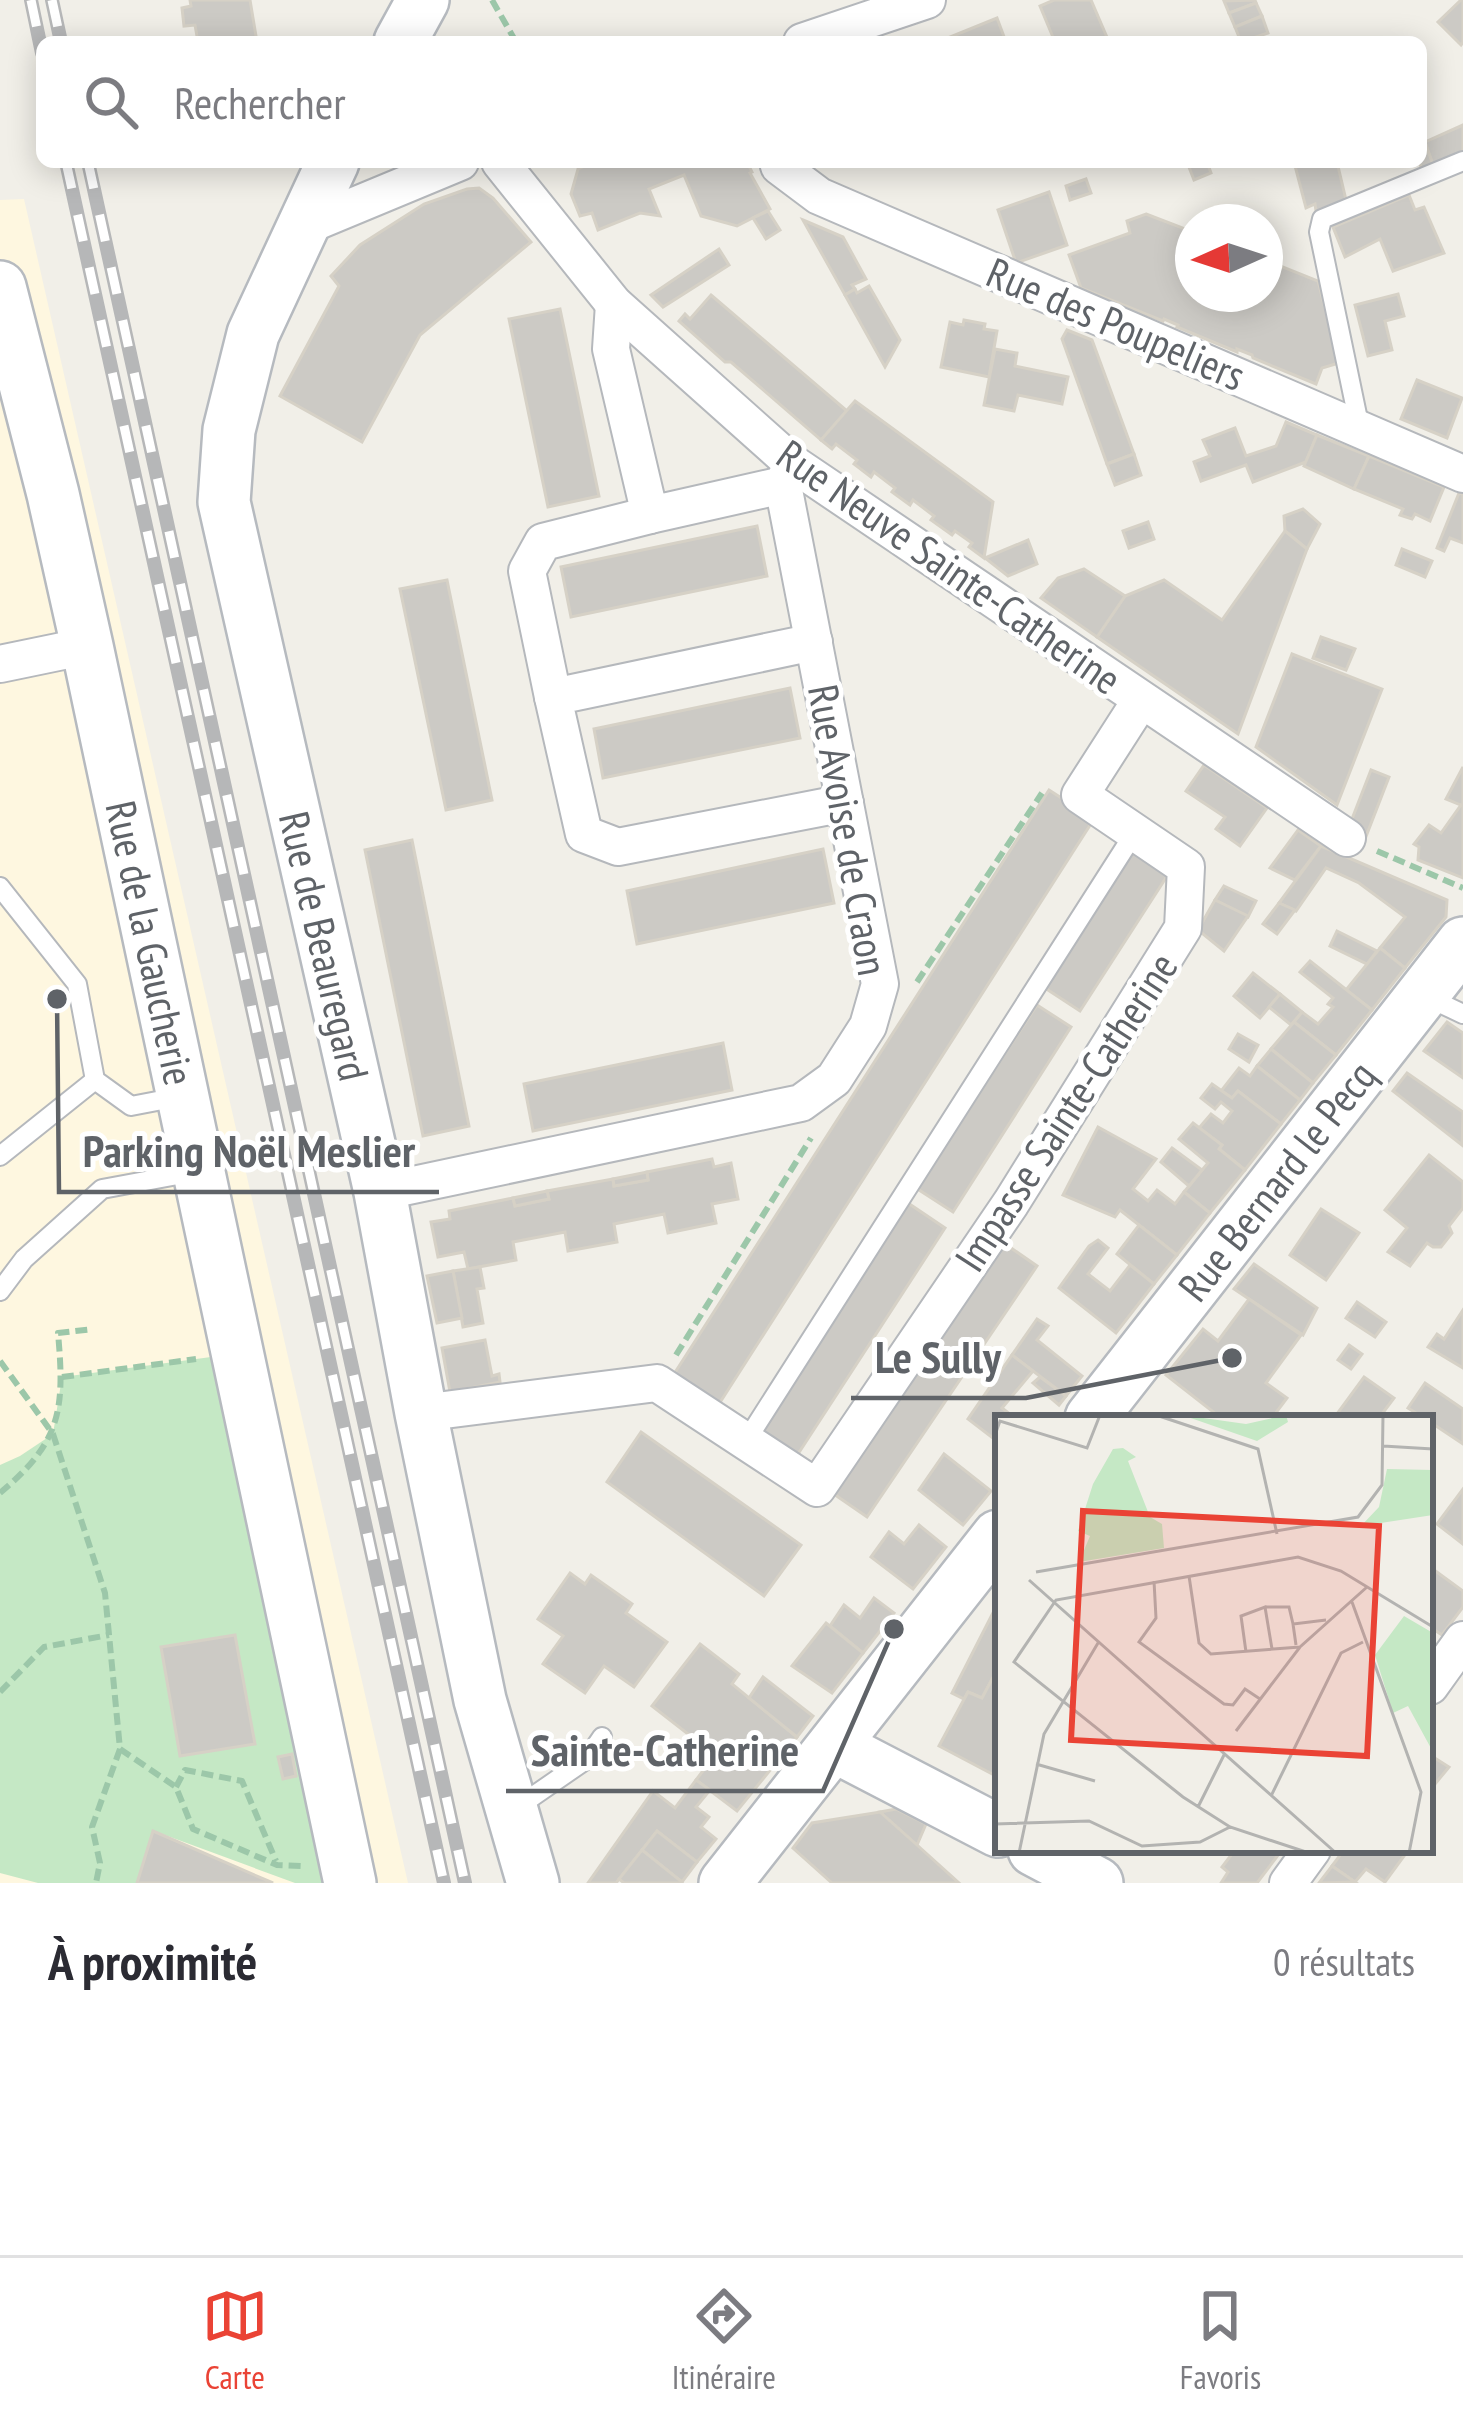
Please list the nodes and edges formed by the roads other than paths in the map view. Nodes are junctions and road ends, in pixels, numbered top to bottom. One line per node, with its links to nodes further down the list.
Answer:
1 (423, 0): 3 (street)
2 (928, 0): 4 (street)
3 (403, 36)
4 (820, 36)
5 (1463, 161): 13 (lane)
6 (330, 168): 10 (street, Rue de Beauregard)
7 (446, 168): 10 (street)
8 (505, 168): 12 (street, Rue Neuve Sainte-Catherine)
9 (782, 168): 13 (street, Rue des Poupeliers)
10 (301, 228): 32 (street, Rue de Beauregard)
11 (0, 286): 18 (street, Rue de la Gaucherie)
12 (614, 304): 14 (street, Rue Neuve Sainte-Catherine); 16 (street)
13 (1360, 429): 15 (street, Rue des Poupeliers)
14 (787, 474): 16 (street); 17 (street, Rue Avoise de Craon); 21 (street, Rue Neuve Sainte-Catherine)
15 (1463, 474)
16 (650, 515): 20 (street)
17 (814, 642): 20 (street); 22 (street, Rue Avoise de Craon)
18 (87, 646): 19 (street); 29 (street, Rue de la Gaucherie)
19 (0, 664)
20 (553, 697): 22 (street)
21 (1141, 700): 23 (street, Impasse Sainte-Catherine); 24 (street, Rue Neuve Sainte-Catherine)
22 (845, 803): 32 (street, Rue Avoise de Craon)
23 (1135, 832): 36 (lane); 36 (street, Impasse Sainte-Catherine)
24 (1346, 838)
25 (0, 887): 28 (lane)
26 (1463, 944): 27 (street, Rue Bernard le Pecq)
27 (1443, 1004): 35 (street, Rue Bernard le Pecq)
28 (95, 1080): 29 (lane); 30 (lane)
29 (183, 1096): 31 (street, Rue de la Gaucherie)
30 (0, 1156)
31 (199, 1172): 33 (lane); 46 (street, Rue de la Gaucherie)
32 (380, 1192): 34 (street, Rue de Beauregard)
33 (0, 1292)
34 (421, 1413): 36 (street, Impasse Sainte-Catherine); 42 (street, Rue de Beauregard)
35 (1094, 1415)
36 (746, 1442)
37 (995, 1540): 41 (street)
38 (1463, 1640): 39 (street)
39 (1433, 1682)
40 (602, 1737): 42 (lane)
41 (834, 1746): 43 (street); 48 (street)
42 (512, 1811): 47 (street, Rue de Beauregard)
43 (995, 1830)
44 (1040, 1853): 49 (street)
45 (1310, 1853): 50 (street)
46 (333, 1875)
47 (532, 1883)
48 (725, 1883)
49 (1097, 1883)
50 (1288, 1883)

